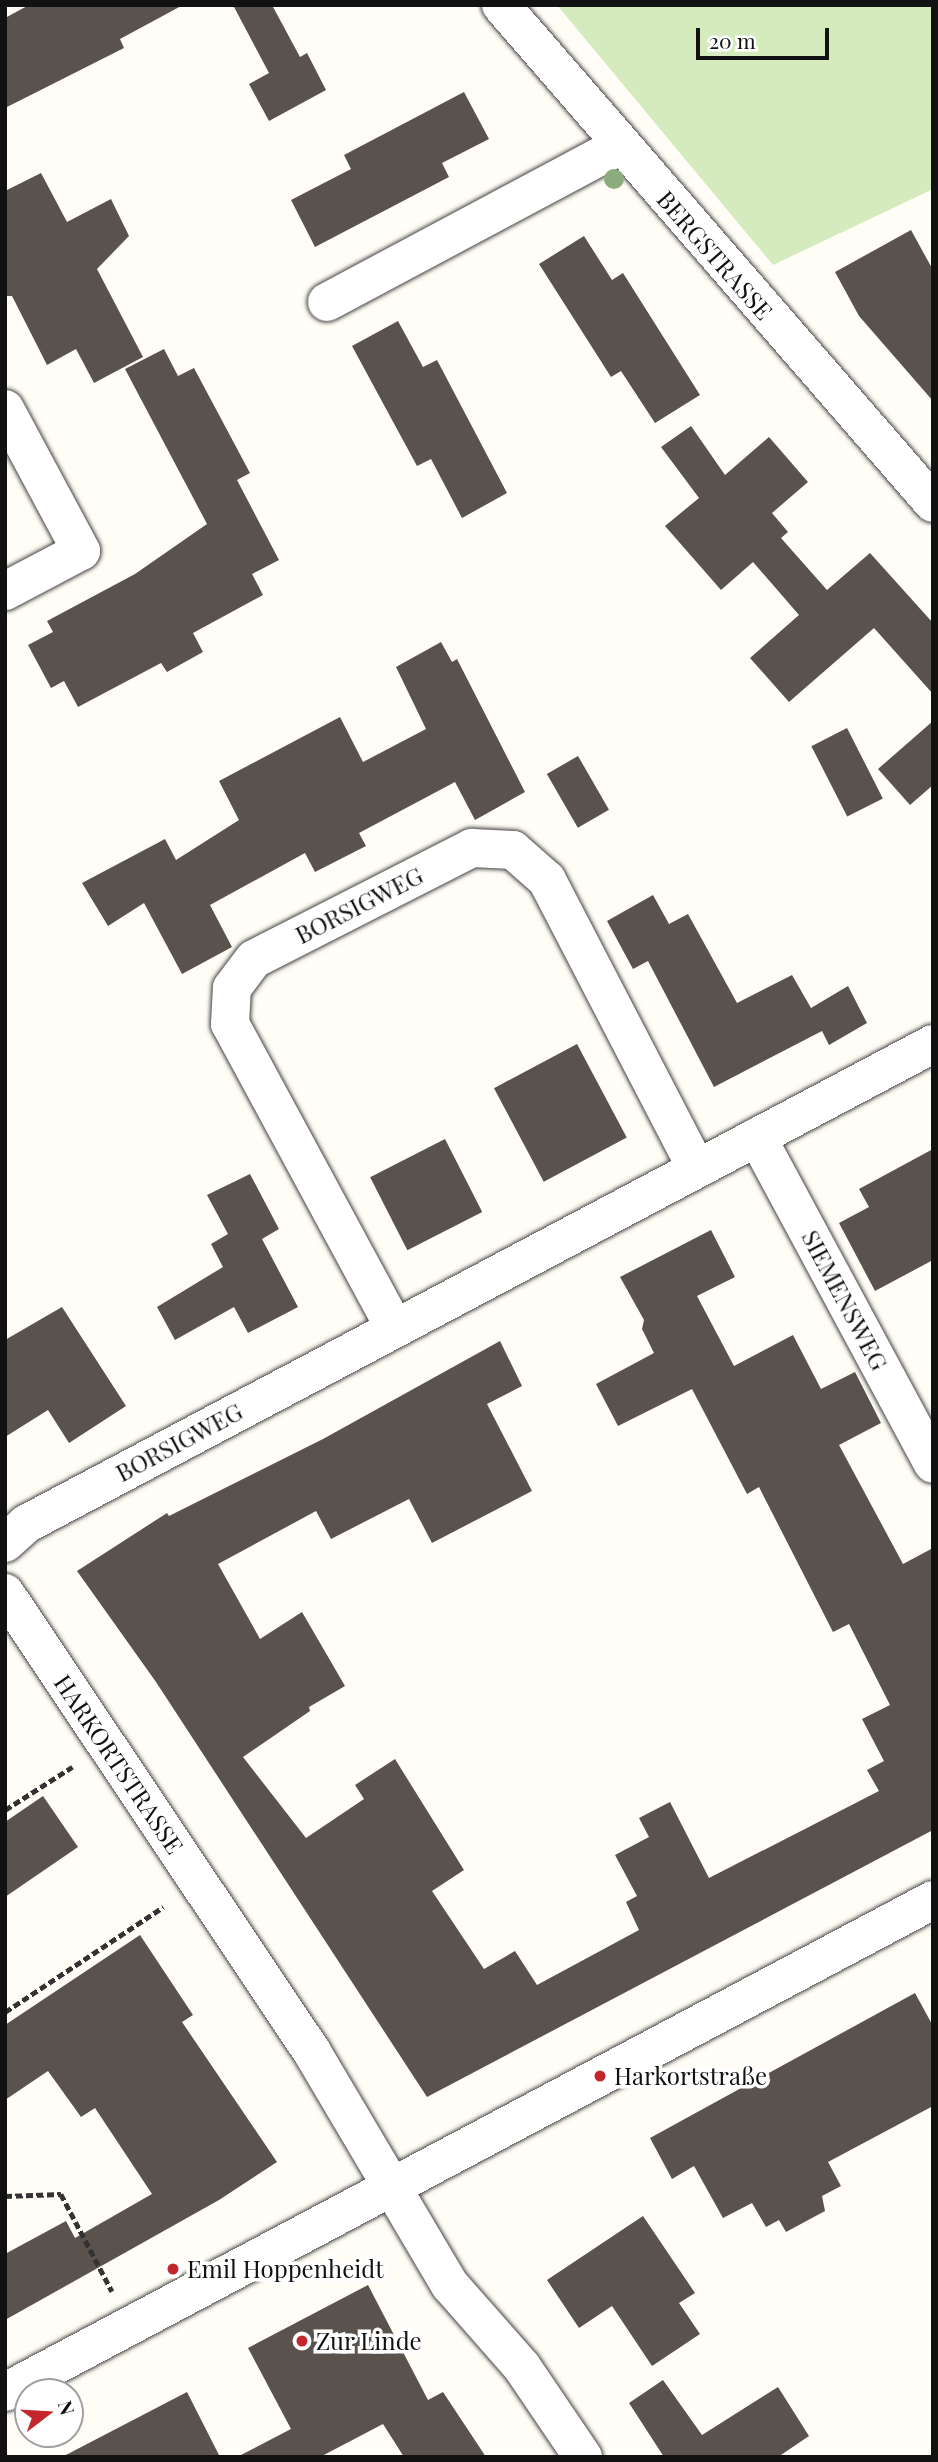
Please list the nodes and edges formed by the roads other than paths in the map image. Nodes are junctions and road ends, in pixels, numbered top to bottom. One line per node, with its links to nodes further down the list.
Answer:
1 (501, 5): 2 (street, BERGSTRASSE)
2 (619, 146): 3 (street); 5 (street, BERGSTRASSE)
3 (327, 302)
4 (5, 409): 6 (street)
5 (933, 503)
6 (5, 591)
7 (933, 1044): 8 (street, BORSIGWEG)
8 (757, 1137): 9 (street, BORSIGWEG); 11 (street, SIEMENSWEG)
9 (695, 1166): 10 (street, BORSIGWEG); 10 (street, BORSIGWEG)
10 (394, 1327): 12 (street, BORSIGWEG)
11 (933, 1464)
12 (5, 1543)
13 (5, 1593): 15 (street, HARKORTSTRASSE)
14 (933, 1900): 15 (street)
15 (394, 2189): 16 (street); 17 (street, HARKORTSTRASSE)
16 (5, 2392)
17 (583, 2457)

